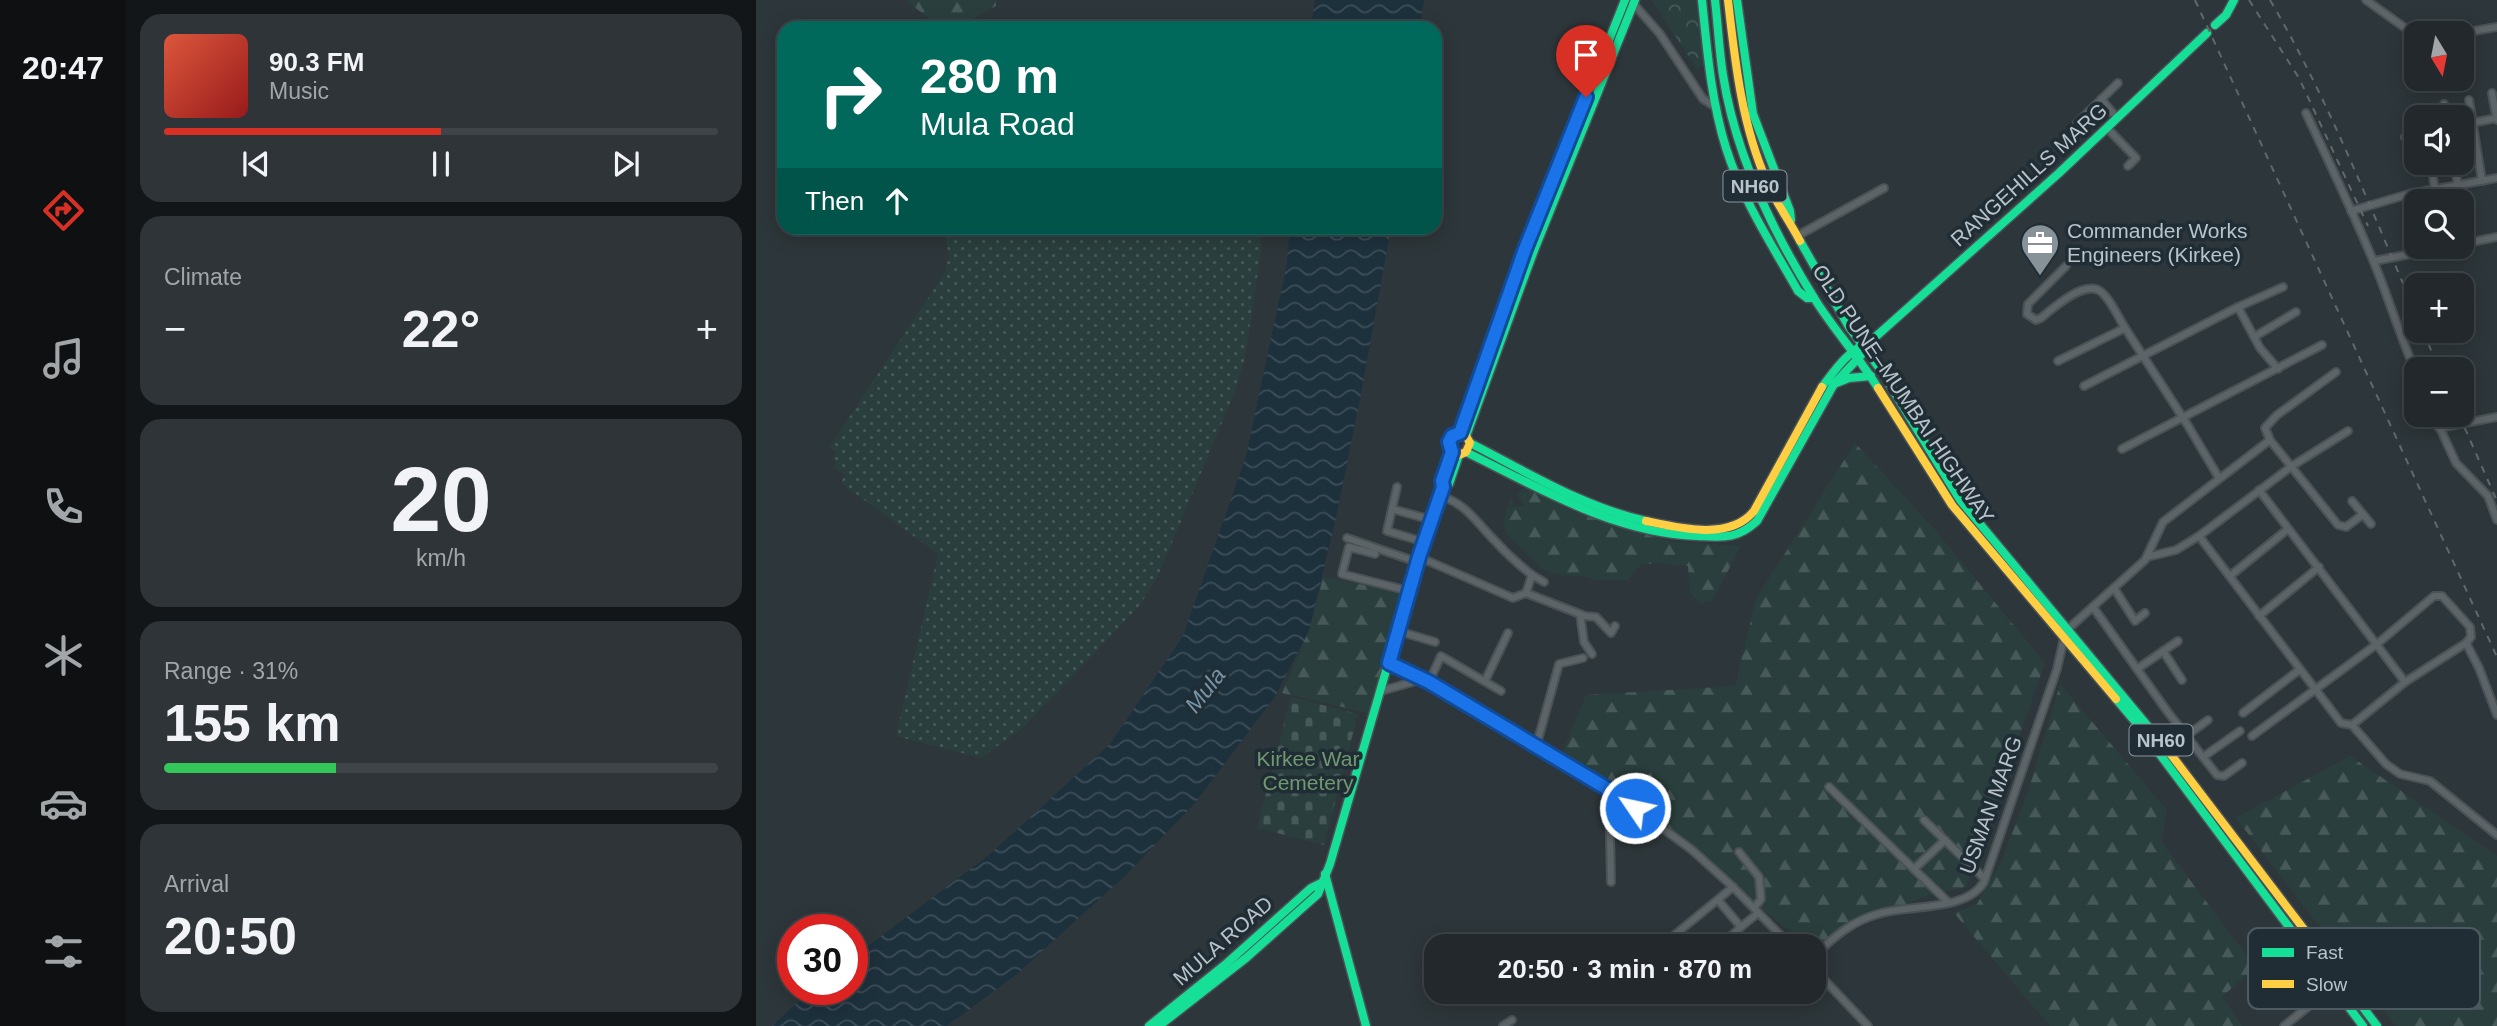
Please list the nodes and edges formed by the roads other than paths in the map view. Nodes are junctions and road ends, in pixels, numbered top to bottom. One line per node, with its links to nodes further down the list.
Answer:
1 (1702, 0): 18 (main road)
2 (1714, 0): 43 (main road, OLD PUNE–MUMBAI HIGHWAY / NH60)
3 (1728, 0): 35 (main road, OLD PUNE–MUMBAI HIGHWAY / NH60)
4 (1737, 0): 35 (main road)
5 (2234, 0): 8 (main road)
6 (2366, 0): 9 (street)
7 (1631, 1): 18 (street); 63 (main road, MULA ROAD)
8 (2215, 25)
9 (2404, 27)
10 (2497, 27): 11 (street)
11 (2474, 31)
12 (2207, 33): 20 (main road, RANGEHILLS MARG)
13 (2118, 83): 15 (street)
14 (2492, 93): 21 (street)
15 (2101, 99): 20 (street); 22 (street)
16 (2469, 100): 17 (street)
17 (2470, 105)
18 (1717, 108): 43 (main road)
19 (2306, 113): 34 (street)
20 (2117, 118): 24 (main road, RANGEHILLS MARG)
21 (2497, 120): 23 (street)
22 (2077, 123)
23 (2474, 123)
24 (2107, 128): 26 (street); 49 (main road, RANGEHILLS MARG)
25 (2474, 129): 29 (street)
26 (2127, 166)
27 (2456, 175): 30 (street)
28 (2497, 178): 29 (street)
29 (2482, 181): 30 (street)
30 (2458, 185): 32 (street)
31 (1884, 188): 36 (street)
32 (2440, 189)
33 (2404, 195): 34 (street)
34 (2351, 211): 40 (street)
35 (1792, 227): 36 (main road, OLD PUNE–MUMBAI HIGHWAY / NH60)
36 (1797, 236): 49 (main road, OLD PUNE–MUMBAI HIGHWAY / NH60)
37 (2497, 237): 38 (street)
38 (2474, 242)
39 (2404, 255): 40 (street)
40 (2374, 261): 52 (street)
41 (2066, 266): 46 (street)
42 (2283, 287): 44 (street)
43 (1814, 298): 50 (main road, OLD PUNE–MUMBAI HIGHWAY / NH60)
44 (2238, 307): 47 (street); 51 (street)
45 (2297, 312): 47 (street)
46 (2125, 328): 51 (street); 53 (street)
47 (2254, 337): 54 (street)
48 (2322, 345): 54 (street)
49 (1864, 347): 50 (main road); 97 (main road, OLD PUNE–MUMBAI HIGHWAY / NH60)
50 (1855, 354): 56 (main road, OLD PUNE–MUMBAI HIGHWAY / NH60); 57 (main road); 63 (main road)
51 (2143, 355): 58 (street); 60 (street)
52 (2409, 357)
53 (2058, 361)
54 (2278, 369): 60 (street)
55 (2336, 372): 64 (street)
56 (1871, 376): 57 (main road); 100 (main road, OLD PUNE–MUMBAI HIGHWAY / NH60)
57 (1834, 384): 66 (main road)
58 (2084, 386)
59 (2497, 417): 61 (street)
60 (2183, 418): 65 (street); 68 (street)
61 (2439, 428): 76 (street)
62 (2348, 431): 67 (street)
63 (1465, 437): 66 (main road, MULA ROAD); 66 (main road, MULA ROAD)
64 (2270, 440): 67 (street); 68 (street)
65 (2122, 449)
66 (1459, 453): 71 (main road, MULA ROAD)
67 (2292, 466): 70 (street); 74 (street)
68 (2219, 478): 83 (street)
69 (1397, 487): 73 (street)
70 (2259, 489): 78 (street); 79 (street)
71 (1442, 492): 75 (main road, MULA ROAD); 86 (street)
72 (2352, 501): 74 (street)
73 (1392, 509): 75 (street); 81 (street)
74 (2362, 516): 77 (street)
75 (1432, 520): 81 (main road, MULA ROAD)
76 (2497, 520)
77 (2371, 524)
78 (2288, 529): 85 (street); 87 (street)
79 (2199, 536): 83 (street); 87 (street)
80 (1347, 538): 84 (street)
81 (1424, 542): 84 (main road, MULA ROAD)
82 (1375, 554): 90 (street)
83 (2147, 557): 89 (street)
84 (1418, 560): 90 (main road, MULA ROAD); 91 (street)
85 (2319, 566): 95 (street); 104 (street)
86 (1532, 575): 88 (street); 91 (street)
87 (2230, 576): 95 (street)
88 (1544, 582)
89 (2113, 588): 92 (street); 93 (street)
90 (1409, 591): 98 (main road, MULA ROAD)
91 (1526, 593): 94 (street)
92 (2093, 607): 97 (street); 109 (street)
93 (2146, 613)
94 (1580, 614): 96 (street); 106 (street)
95 (2259, 616): 110 (street)
96 (1615, 626)
97 (2068, 629): 144 (main road, OLD PUNE–MUMBAI HIGHWAY / NH60)
98 (1398, 631): 102 (street); 108 (main road, MULA ROAD)
99 (1508, 633): 113 (street)
100 (2064, 638): 136 (street, USMAN MARG); 143 (main road, OLD PUNE–MUMBAI HIGHWAY / NH60)
101 (2178, 641): 105 (street)
102 (1435, 642)
103 (2466, 643): 104 (street); 114 (street); 119 (street)
104 (2378, 644): 114 (street); 115 (street)
105 (2163, 651): 109 (street); 111 (street)
106 (1592, 654)
107 (1583, 657): 125 (street)
108 (1389, 663): 112 (street); 116 (main road, MULA ROAD)
109 (2137, 670): 123 (street)
110 (2299, 670): 115 (street); 118 (street)
111 (2182, 680)
112 (1426, 681): 113 (street); 116 (street); 125 (street)
113 (1485, 681): 117 (street)
114 (2405, 682): 121 (street)
115 (2314, 689): 121 (street); 124 (street)
116 (1381, 691): 135 (main road, MULA ROAD)
117 (1501, 691)
118 (2243, 713)
119 (2497, 715)
120 (2208, 720): 123 (street)
121 (2352, 725): 131 (street)
122 (2240, 731): 126 (street)
123 (2186, 736): 126 (street)
124 (2252, 736)
125 (1536, 747): 129 (street)
126 (2203, 757): 127 (street)
127 (2242, 763)
128 (1829, 787): 134 (street)
129 (1609, 790): 137 (street); 138 (street)
130 (1924, 820): 132 (street)
131 (2497, 835)
132 (1945, 840): 134 (street); 136 (street)
133 (1739, 852): 141 (street)
134 (1914, 869): 140 (street)
135 (1325, 874): 149 (main road, MULA ROAD); 157 (main road)
136 (1984, 879): 140 (street, USMAN MARG)
137 (1611, 882)
138 (1733, 887): 139 (street); 141 (street)
139 (1718, 900): 142 (street); 145 (street)
140 (1949, 903): 148 (street, USMAN MARG)
141 (1756, 911): 142 (street); 147 (street)
142 (1741, 927): 146 (street)
143 (2290, 928)
144 (2303, 928)
145 (1677, 934)
146 (1734, 934)
147 (1779, 934)
148 (1826, 944)
149 (1215, 977): 155 (main road, MULA ROAD); 156 (main road, MULA ROAD)
150 (1826, 982): 159 (street)
151 (2305, 1009): 160 (street)
152 (2351, 1009): 161 (main road, OLD PUNE–MUMBAI HIGHWAY / NH60)
153 (2364, 1009): 162 (main road, OLD PUNE–MUMBAI HIGHWAY / NH60)
154 (1512, 1020): 158 (street)
155 (1149, 1026)
156 (1159, 1026)
157 (1366, 1026)
158 (1503, 1026)
159 (1868, 1026)
160 (2284, 1026)
161 (2363, 1026)
162 (2377, 1026)

